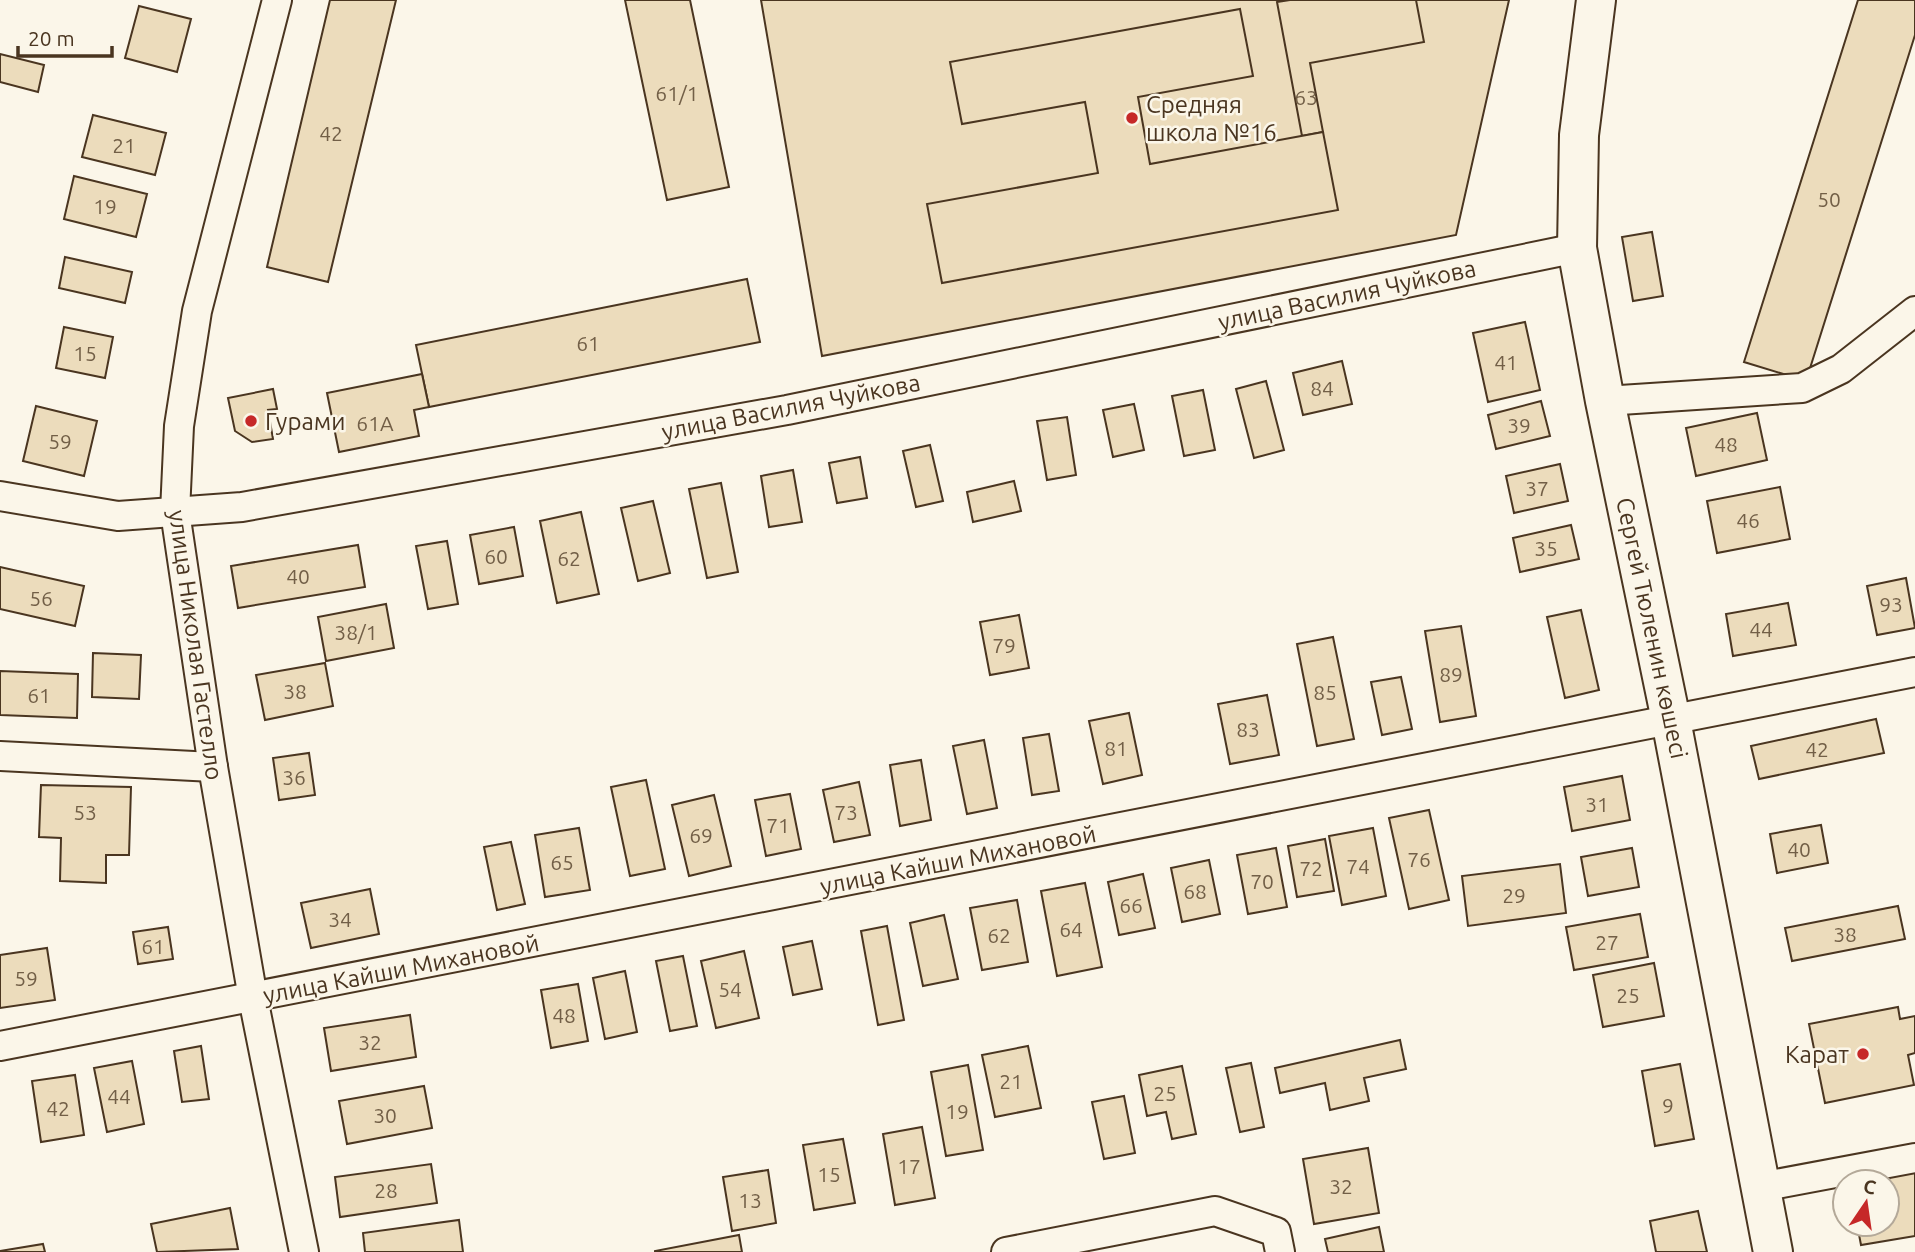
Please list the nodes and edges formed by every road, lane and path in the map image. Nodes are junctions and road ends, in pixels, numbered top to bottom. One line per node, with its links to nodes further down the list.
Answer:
1 (277, 0): 7 (street, улица Николая Гастелло)
2 (1596, 0): 3 (main road, Сергей Тюленин көшесі)
3 (1577, 248): 5 (main road, Сергей Тюленин көшесі); 7 (street, улица Василия Чуйкова)
4 (1915, 311): 5 (street)
5 (1605, 401): 9 (main road, Сергей Тюленин көшесі)
6 (0, 496): 7 (street, улица Василия Чуйкова)
7 (175, 512): 11 (street, улица Николая Гастелло)
8 (1915, 672): 9 (street, улица Кайши Михановой)
9 (1671, 720): 12 (street, улица Кайши Михановой); 15 (main road, Сергей Тюленин көшесі)
10 (0, 756): 11 (street)
11 (213, 767): 12 (street, улица Николая Гастелло)
12 (253, 998): 13 (street, улица Кайши Михановой); 16 (street, улица Николая Гастелло)
13 (0, 1046)
14 (1915, 1158): 15 (street)
15 (1760, 1187): 19 (main road, Сергей Тюленин көшесі)
16 (304, 1252)
17 (1006, 1252): 18 (street)
18 (1280, 1252)
19 (1773, 1252)

